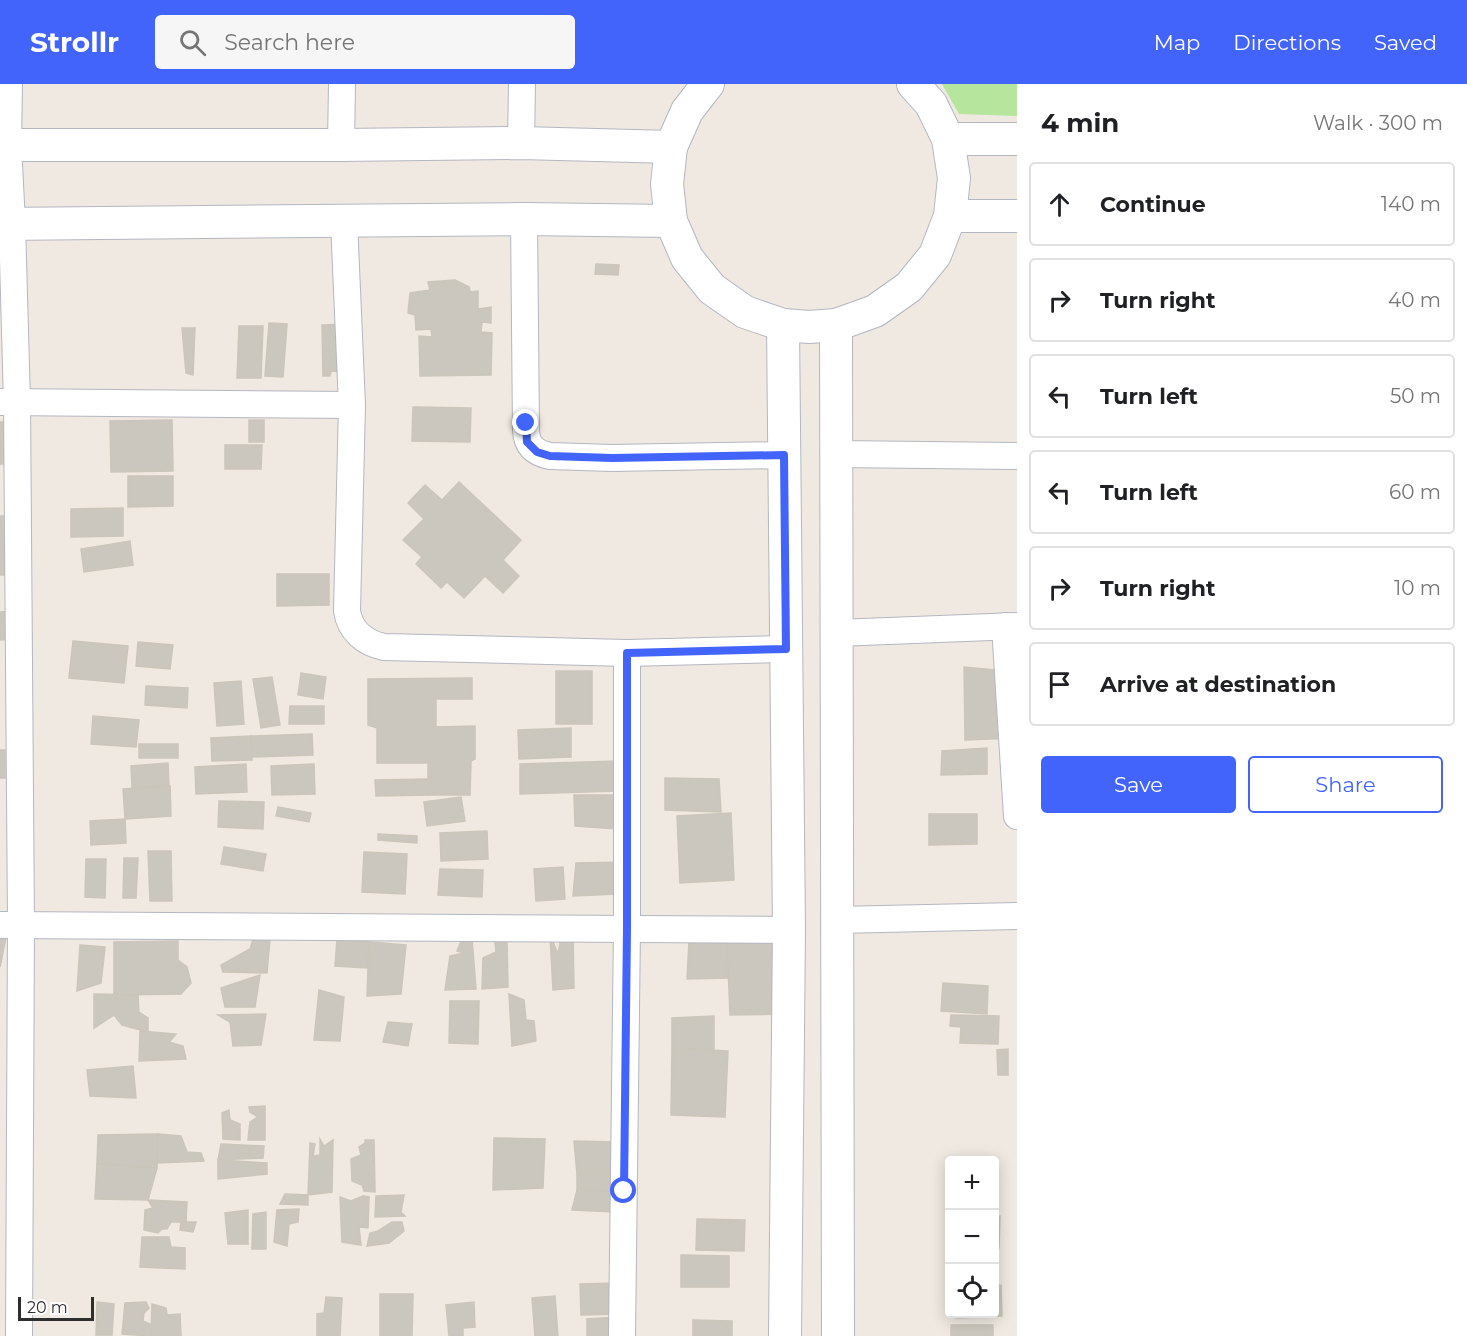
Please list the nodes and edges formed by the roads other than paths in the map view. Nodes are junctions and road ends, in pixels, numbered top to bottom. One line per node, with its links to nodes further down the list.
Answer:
1 (9, 84): 9 (street)
2 (342, 84): 10 (street)
3 (522, 84): 8 (street)
4 (708, 84): 11 (street)
5 (913, 84): 7 (street)
6 (1017, 139): 7 (street)
7 (948, 140): 12 (street)
8 (521, 143): 10 (street); 11 (street)
9 (4, 145): 10 (street); 17 (street)
10 (341, 145)
11 (671, 147): 16 (street)
12 (950, 216): 13 (street); 19 (street)
13 (1017, 216)
14 (524, 219): 15 (street); 16 (street); 23 (street)
15 (344, 221): 17 (street); 21 (street)
16 (671, 221): 18 (street)
17 (6, 223): 20 (street)
18 (783, 325): 19 (street); 23 (street)
19 (836, 325): 22 (street)
20 (8, 402): 21 (street); 32 (street)
21 (352, 405): 28 (street)
22 (836, 454): 24 (street); 26 (street)
23 (784, 455): 27 (street)
24 (1017, 456)
25 (1011, 626): 26 (street); 29 (street)
26 (837, 633): 31 (street)
27 (786, 649): 28 (street); 34 (street)
28 (627, 653): 33 (street)
29 (1017, 816)
30 (1017, 916): 31 (street)
31 (837, 920): 38 (street)
32 (10, 925): 33 (street); 35 (street)
33 (627, 928): 34 (street); 36 (street)
34 (789, 930): 37 (street)
35 (19, 1336)
36 (622, 1336)
37 (785, 1336)
38 (838, 1336)

